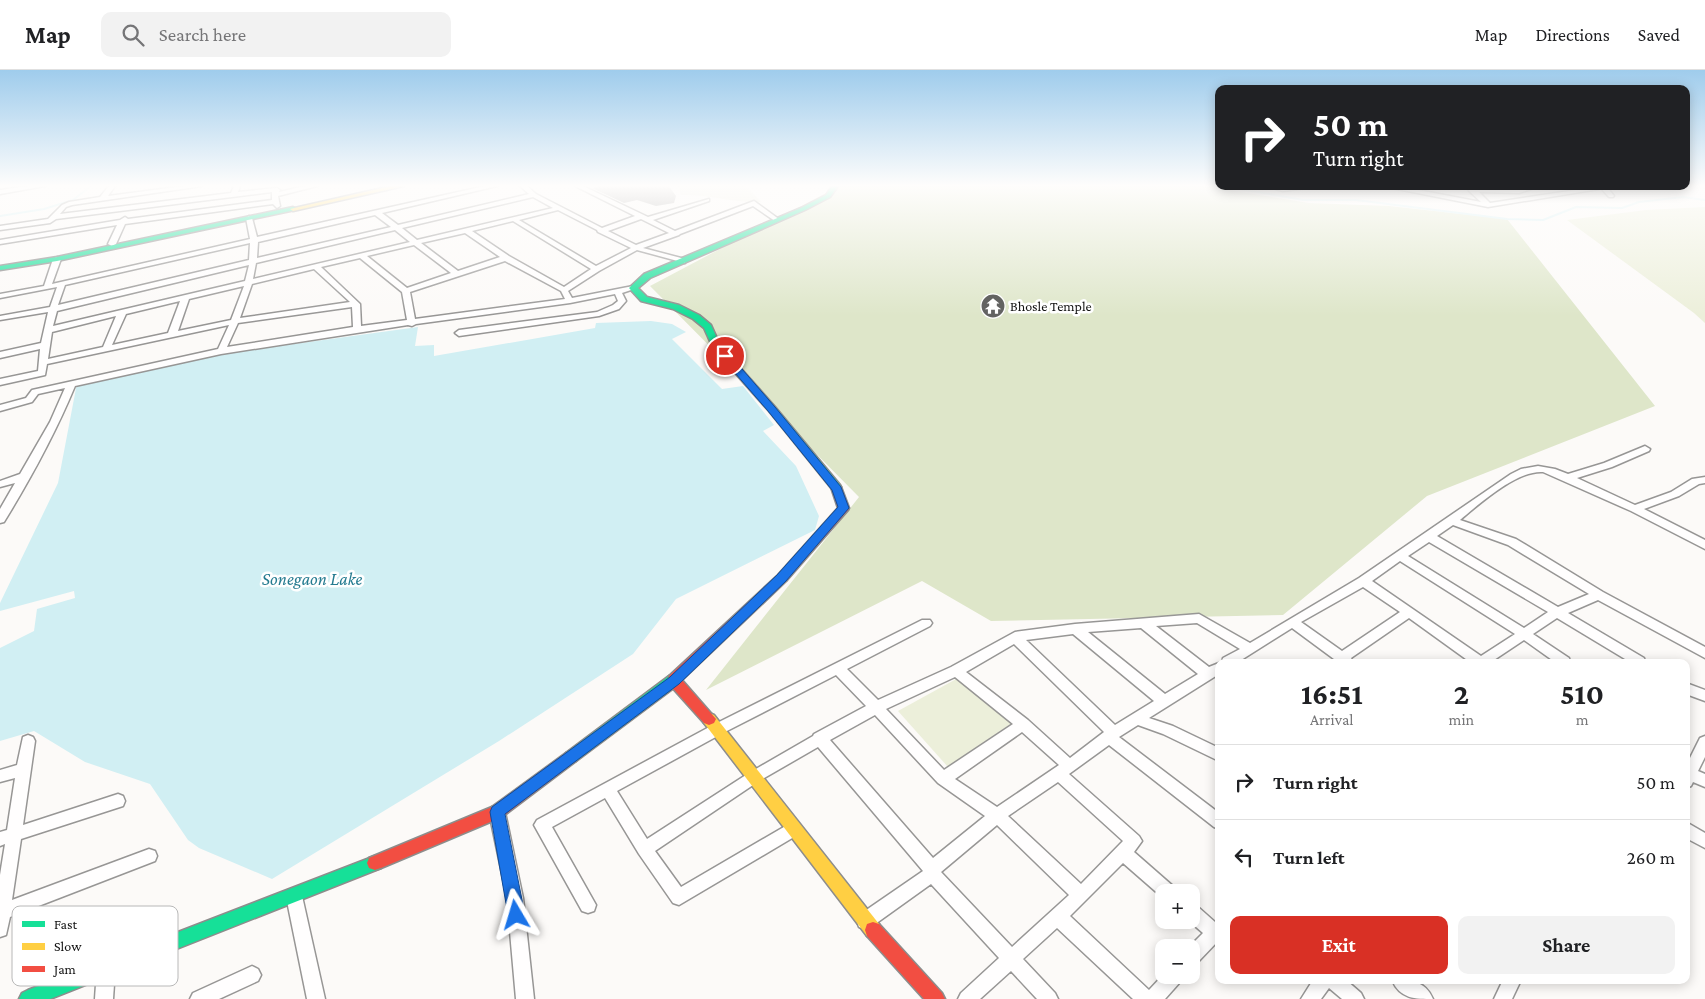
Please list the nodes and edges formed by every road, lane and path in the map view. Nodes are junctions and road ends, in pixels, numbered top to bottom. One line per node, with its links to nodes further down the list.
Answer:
1 (77, 229): 20 (street)
2 (119, 229): 22 (street)
3 (166, 229): 22 (street)
4 (196, 229): 26 (street)
5 (252, 229): 19 (street)
6 (300, 229): 19 (street)
7 (382, 229): 27 (street)
8 (400, 229): 21 (street)
9 (474, 229): 16 (street)
10 (530, 229): 32 (street)
11 (597, 229): 17 (street)
12 (606, 229): 17 (street)
13 (667, 229): 18 (street)
14 (689, 229): 18 (street)
15 (756, 229): 28 (street)
16 (467, 231): 21 (street); 25 (street)
17 (600, 231): 23 (street)
18 (678, 234): 23 (street)
19 (254, 240): 27 (street); 35 (street)
20 (0, 242)
21 (416, 243): 24 (street); 33 (street)
22 (112, 244): 29 (street)
23 (636, 248): 28 (street); 32 (street)
24 (363, 256): 31 (street); 39 (street)
25 (506, 258): 33 (street); 38 (street)
26 (57, 259): 30 (street); 36 (street)
27 (253, 260): 34 (street); 45 (street)
28 (682, 261): 37 (street)
29 (0, 264)
30 (0, 268)
31 (317, 268): 34 (street); 44 (street)
32 (596, 269): 38 (street)
33 (457, 274): 39 (street)
34 (248, 282): 42 (street); 48 (street)
35 (62, 284): 36 (street); 45 (street)
36 (47, 287): 41 (street)
37 (633, 288): 40 (street); 97 (street)
38 (564, 290): 43 (street)
39 (406, 291): 49 (street)
40 (617, 291): 43 (street); 52 (street)
41 (0, 296)
42 (184, 298): 46 (street); 53 (street)
43 (570, 301): 49 (street)
44 (356, 304): 48 (street); 50 (street)
45 (53, 309): 47 (street); 51 (street)
46 (122, 313): 51 (street); 55 (street)
47 (0, 318)
48 (236, 321): 53 (street); 56 (street)
49 (412, 324): 50 (street)
50 (357, 329): 56 (street)
51 (50, 330): 54 (street)
52 (459, 333)
53 (172, 335): 55 (street)
54 (45, 345): 57 (street); 58 (street)
55 (106, 349): 58 (street)
56 (221, 351): 61 (street)
57 (0, 355)
58 (44, 362): 59 (street)
59 (42, 373): 60 (street); 62 (street)
60 (0, 382)
61 (72, 383): 62 (street); 65 (street)
62 (35, 392): 63 (street)
63 (0, 408)
64 (1645, 449): 66 (street)
65 (26, 476): 68 (street); 70 (street)
66 (1567, 478): 69 (street); 71 (street)
67 (1705, 480): 69 (street)
68 (0, 484)
69 (1635, 509): 73 (street)
70 (0, 520)
71 (1452, 521): 72 (street); 76 (street)
72 (1428, 536): 74 (street); 78 (street)
73 (1705, 545)
74 (1400, 556): 75 (street); 83 (street)
75 (1363, 581): 77 (street); 79 (street)
76 (1598, 595): 78 (street); 86 (street)
77 (1409, 612): 89 (street); 90 (street)
78 (1557, 612): 83 (street); 93 (street)
79 (1292, 622): 85 (street); 88 (street)
80 (926, 623): 94 (street)
81 (1143, 623): 82 (street); 85 (street); 96 (street)
82 (1075, 629): 84 (street); 100 (street)
83 (1523, 633): 91 (street); 92 (street)
84 (1015, 638): 95 (street); 105 (street)
85 (1250, 649): 87 (street)
86 (1705, 653)
87 (1233, 659)
88 (1344, 659)
89 (1346, 659)
90 (1477, 659)
91 (1485, 659)
92 (1560, 659)
93 (1634, 659)
94 (838, 669): 101 (street); 104 (street)
95 (956, 671): 101 (street); 103 (street)
96 (1213, 671): 100 (street)
97 (674, 680): 104 (street); 120 (street)
98 (1690, 690): 99 (street)
99 (1705, 696)
100 (1164, 701): 102 (street)
101 (876, 707): 106 (street); 116 (street)
102 (1136, 719): 105 (street); 109 (street)
103 (1023, 724): 111 (street); 116 (street)
104 (718, 729): 114 (street); 118 (street)
105 (1111, 735): 111 (street); 122 (street)
106 (819, 738): 114 (street); 130 (street)
107 (28, 740): 110 (street)
108 (1705, 742): 112 (street)
109 (1215, 753)
110 (23, 769): 113 (street); 125 (street)
111 (1064, 769): 121 (street); 128 (street)
112 (1690, 774)
113 (0, 776)
114 (754, 778): 123 (street); 127 (street)
115 (1690, 778): 117 (street)
116 (943, 779): 121 (street)
117 (1705, 782)
118 (608, 789): 127 (street); 134 (street)
119 (118, 801): 125 (street)
120 (497, 812): 133 (street); 158 (street)
121 (997, 815): 130 (street); 132 (street)
122 (1215, 819)
123 (794, 829): 127 (street); 139 (street)
124 (1690, 832): 126 (street)
125 (7, 836): 136 (street)
126 (1705, 841)
127 (645, 849)
128 (1123, 853): 131 (street); 132 (street)
129 (149, 856): 135 (street)
130 (932, 872): 139 (street); 145 (street)
131 (1159, 884)
132 (1081, 895): 137 (street)
133 (294, 896): 143 (street); 157 (street)
134 (588, 905)
135 (17, 906)
136 (1, 912): 140 (street)
137 (1057, 916): 145 (street); 162 (street)
138 (1200, 918): 141 (street)
139 (865, 921): 159 (street)
140 (0, 929)
141 (1215, 929)
142 (1215, 931): 144 (street)
143 (178, 941)
144 (1200, 947)
145 (1012, 959): 160 (street); 161 (street)
146 (252, 975): 156 (street)
147 (1167, 984): 163 (street)
148 (1321, 984): 164 (street)
149 (1338, 984): 165 (street)
150 (1406, 984): 166 (street)
151 (1509, 984): 167 (street)
152 (62, 986): 154 (street)
153 (105, 986): 155 (street)
154 (28, 999)
155 (104, 999)
156 (198, 999)
157 (316, 999)
158 (525, 999)
159 (936, 999)
160 (967, 999)
161 (1049, 999)
162 (1146, 999)
163 (1154, 999)
164 (1310, 999)
165 (1356, 999)
166 (1424, 999)
167 (1503, 999)

